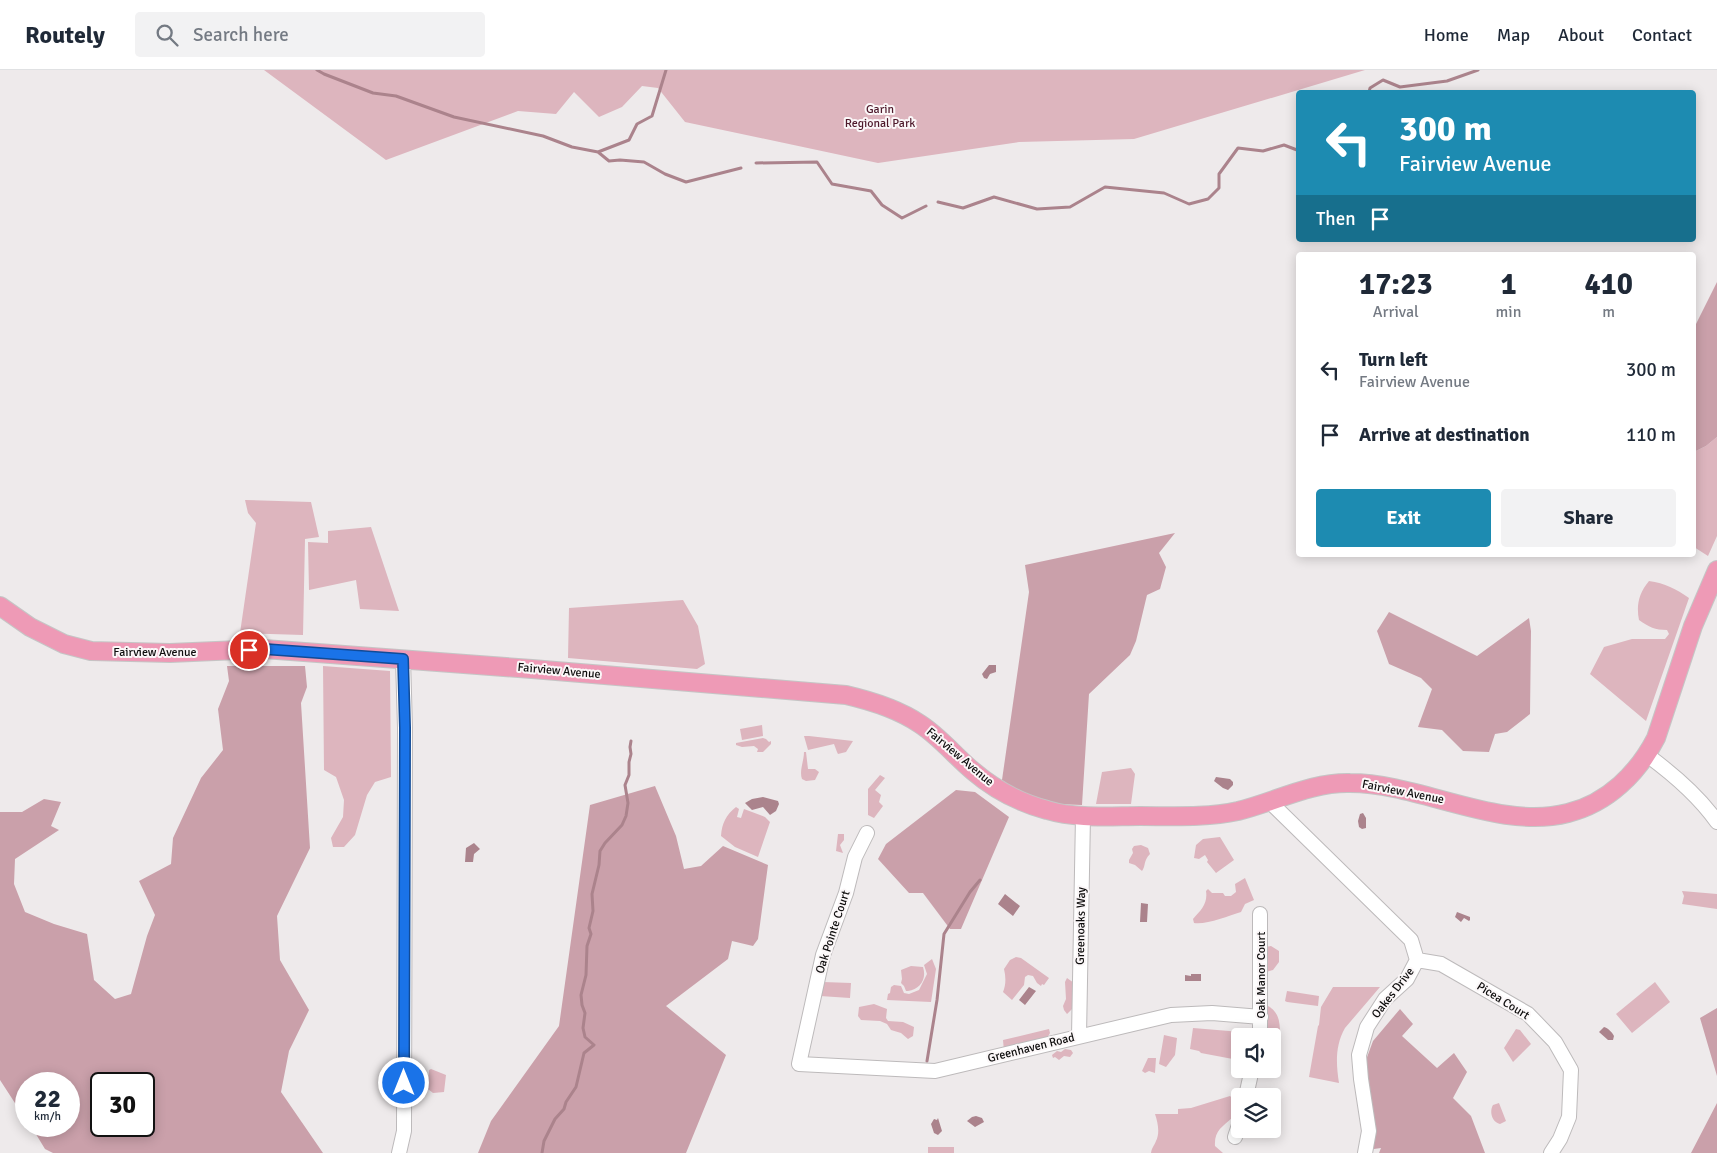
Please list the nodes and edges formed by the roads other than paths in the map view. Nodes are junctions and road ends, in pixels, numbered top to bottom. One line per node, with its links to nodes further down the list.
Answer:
1 (1717, 570): 4 (main road, Fairview Avenue)
2 (0, 606): 3 (main road, Fairview Avenue)
3 (403, 659): 6 (main road, Fairview Avenue); 15 (street)
4 (1647, 755): 5 (main road, Fairview Avenue); 7 (street)
5 (1270, 802): 6 (main road, Fairview Avenue); 10 (street, Oakes Drive)
6 (1083, 816): 13 (street, Greenoaks Way)
7 (1717, 822)
8 (867, 833): 14 (street, Oak Pointe Court)
9 (1260, 914): 11 (street, Oak Manor Court)
10 (1418, 960): 16 (street, Oakes Drive); 17 (street, Picea Court)
11 (1261, 1017): 12 (street, Oak Manor Court); 13 (street, Greenhaven Road)
12 (1260, 1028)
13 (1079, 1036): 14 (street, Greenhaven Road)
14 (799, 1064)
15 (399, 1153)
16 (1365, 1153)
17 (1552, 1153)

